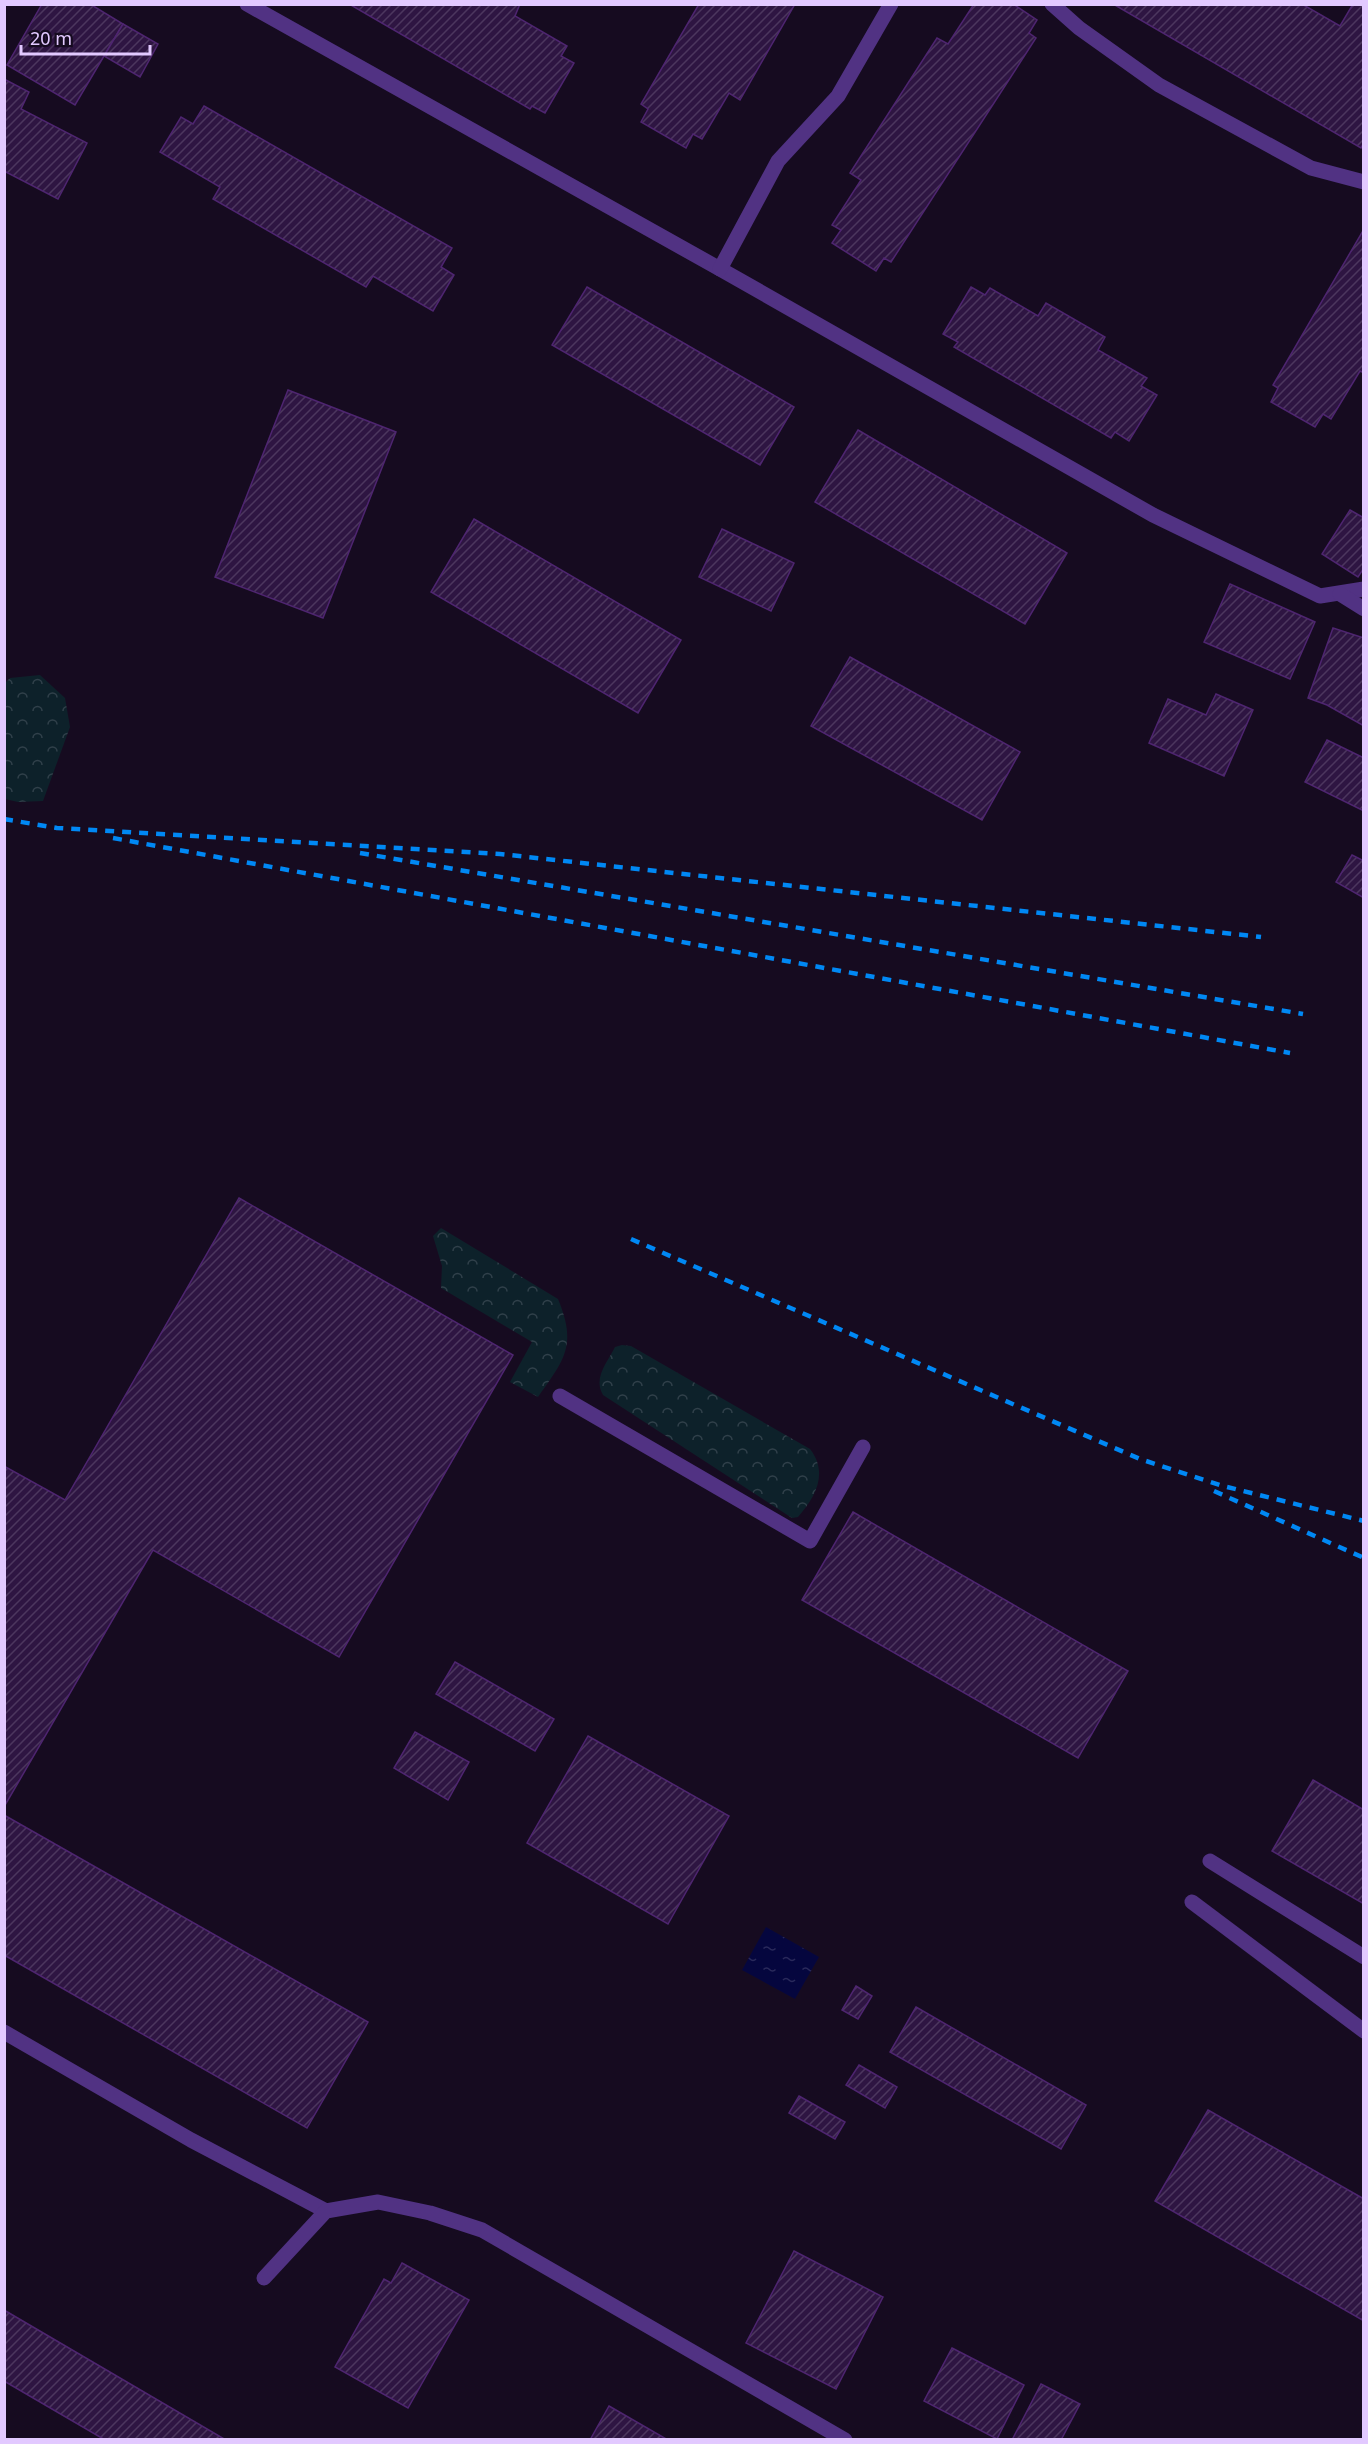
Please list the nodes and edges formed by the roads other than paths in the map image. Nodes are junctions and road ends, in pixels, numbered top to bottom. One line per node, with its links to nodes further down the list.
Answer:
1 (247, 4): 5 (lane)
2 (891, 4): 5 (lane)
3 (1052, 4): 4 (lane)
4 (1364, 182)
5 (720, 269): 7 (lane)
6 (1364, 589): 7 (lane)
7 (1340, 594): 8 (lane)
8 (1364, 609)
9 (560, 1396): 10 (lane)
10 (863, 1447)
11 (1210, 1861): 13 (lane)
12 (1192, 1902): 14 (lane)
13 (1364, 1957)
14 (1364, 2031)
15 (4, 2032): 16 (lane)
16 (326, 2211): 17 (lane); 18 (lane)
17 (264, 2278)
18 (845, 2439)

